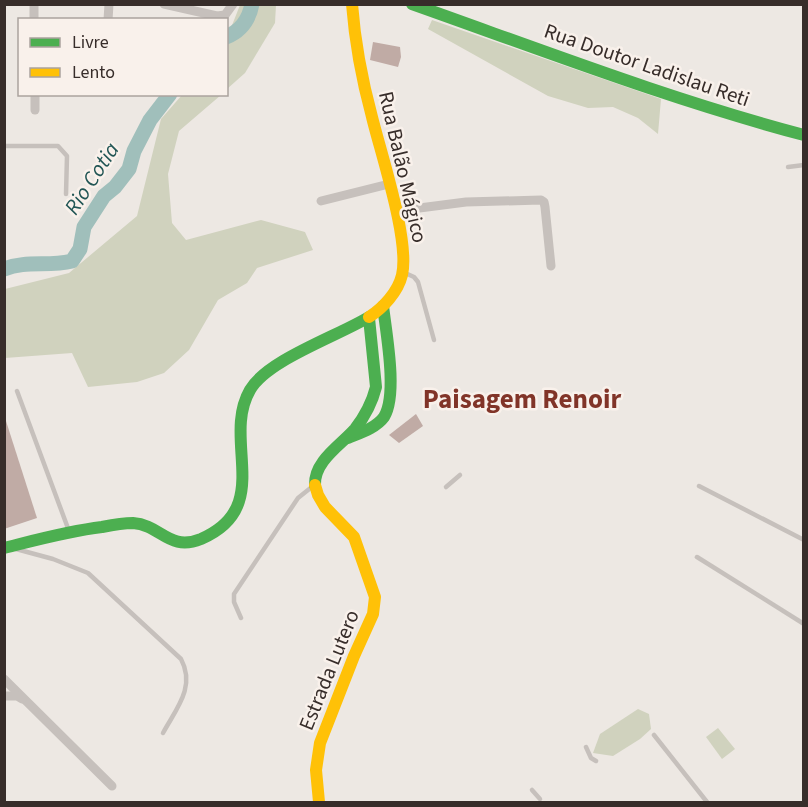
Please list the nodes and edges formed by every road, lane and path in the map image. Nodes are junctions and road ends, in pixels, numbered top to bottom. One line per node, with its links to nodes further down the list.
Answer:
1 (164, 4): 2 (street)
2 (232, 4)
3 (352, 4): 11 (street, Rua Balão Mágico)
4 (412, 4): 7 (street, Rua Doutor Ladislau Reti)
5 (35, 96): 6 (street)
6 (35, 110)
7 (804, 135)
8 (4, 146): 12 (lane)
9 (804, 165): 10 (lane)
10 (788, 166)
11 (389, 184): 13 (street); 14 (street, Rua Balão Mágico)
12 (66, 194)
13 (321, 201)
14 (396, 211): 15 (street); 16 (street, Rua Balão Mágico)
15 (551, 266)
16 (404, 272): 17 (street, Rua Balão Mágico); 19 (lane)
17 (383, 306): 18 (street, Rua Balão Mágico); 21 (street)
18 (369, 318): 21 (street); 27 (street, Rua Balão Mágico)
19 (434, 340)
20 (17, 391): 27 (lane)
21 (378, 411): 22 (street); 22 (street)
22 (347, 439): 24 (street)
23 (460, 475): 26 (lane)
24 (315, 484): 31 (lane); 43 (street, Estrada Lutero)
25 (699, 486): 28 (lane)
26 (446, 487)
27 (69, 531): 29 (street, Rua Balão Mágico)
28 (804, 540)
29 (6, 547): 36 (lane)
30 (697, 557): 32 (lane)
31 (241, 618)
32 (804, 624)
33 (4, 679): 35 (street)
34 (4, 696): 35 (street)
35 (27, 701): 40 (street)
36 (163, 734)
37 (654, 735): 44 (lane)
38 (586, 747): 39 (lane)
39 (596, 761)
40 (112, 786)
41 (532, 790): 42 (lane)
42 (540, 799)
43 (319, 802)
44 (707, 802)

